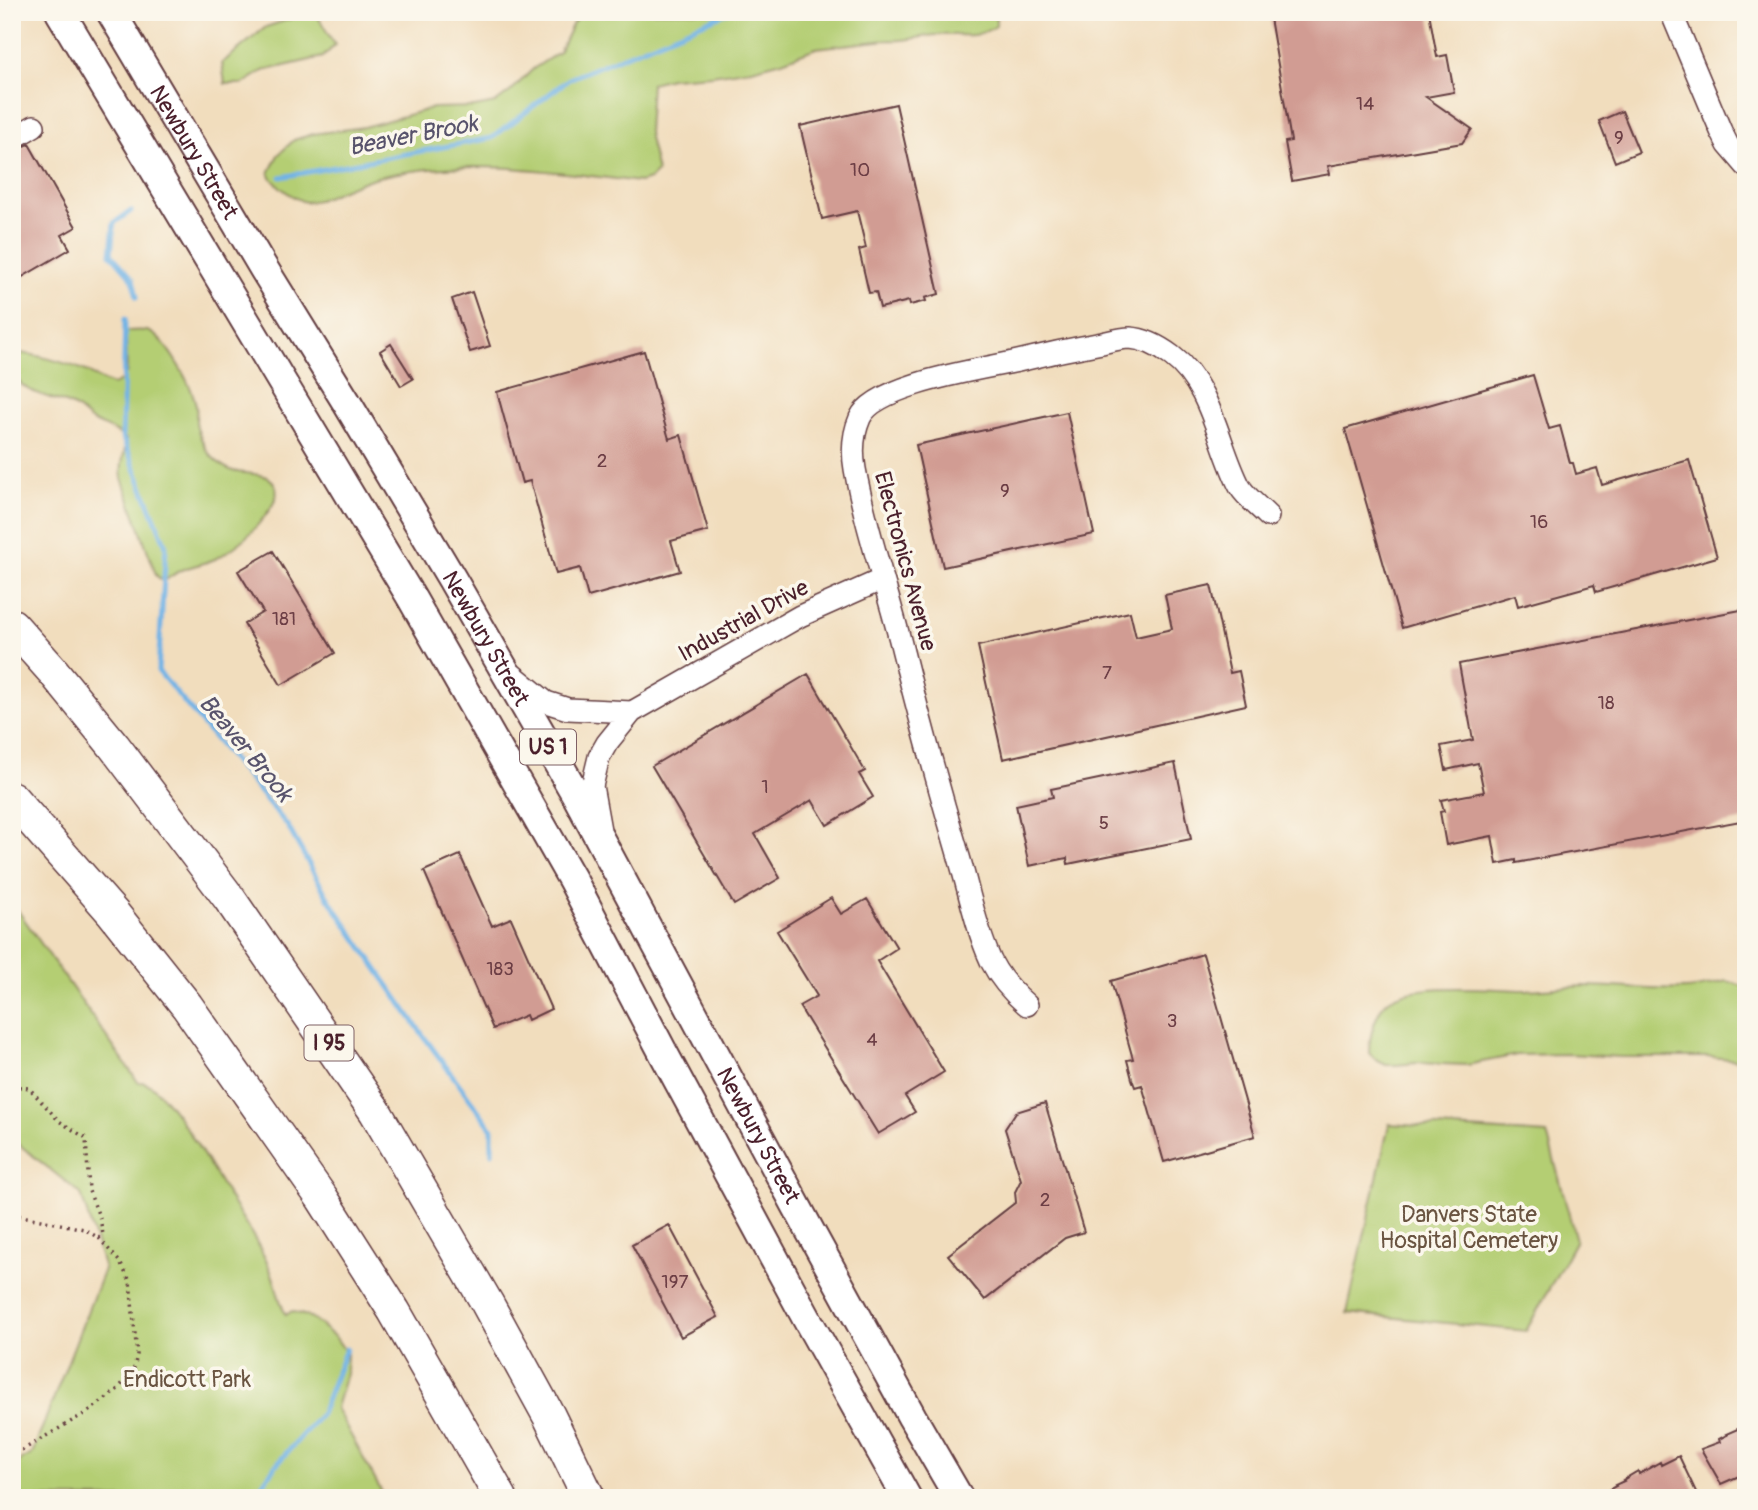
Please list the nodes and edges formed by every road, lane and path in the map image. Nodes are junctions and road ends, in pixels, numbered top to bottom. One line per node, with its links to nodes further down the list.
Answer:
1 (60, 12): 21 (main road, Newbury Street / US 1)
2 (111, 12): 10 (main road, Newbury Street / US 1)
3 (1671, 12): 6 (street)
4 (34, 126): 5 (street)
5 (12, 139)
6 (1746, 166)
7 (1268, 516): 8 (street, Electronics Avenue)
8 (883, 579): 11 (street, Industrial Drive); 14 (street, Electronics Avenue)
9 (12, 625): 20 (highway, I 95)
10 (500, 664): 11 (street); 13 (main road, Newbury Street / US 1)
11 (632, 712): 13 (street, Industrial Drive)
12 (12, 798): 19 (highway)
13 (603, 846): 22 (main road, Newbury Street / US 1)
14 (1027, 1005)
15 (12, 1086): 17 (path)
16 (12, 1214): 17 (path)
17 (99, 1238): 18 (path)
18 (12, 1456)
19 (501, 1498)
20 (589, 1498)
21 (908, 1498)
22 (959, 1498)

